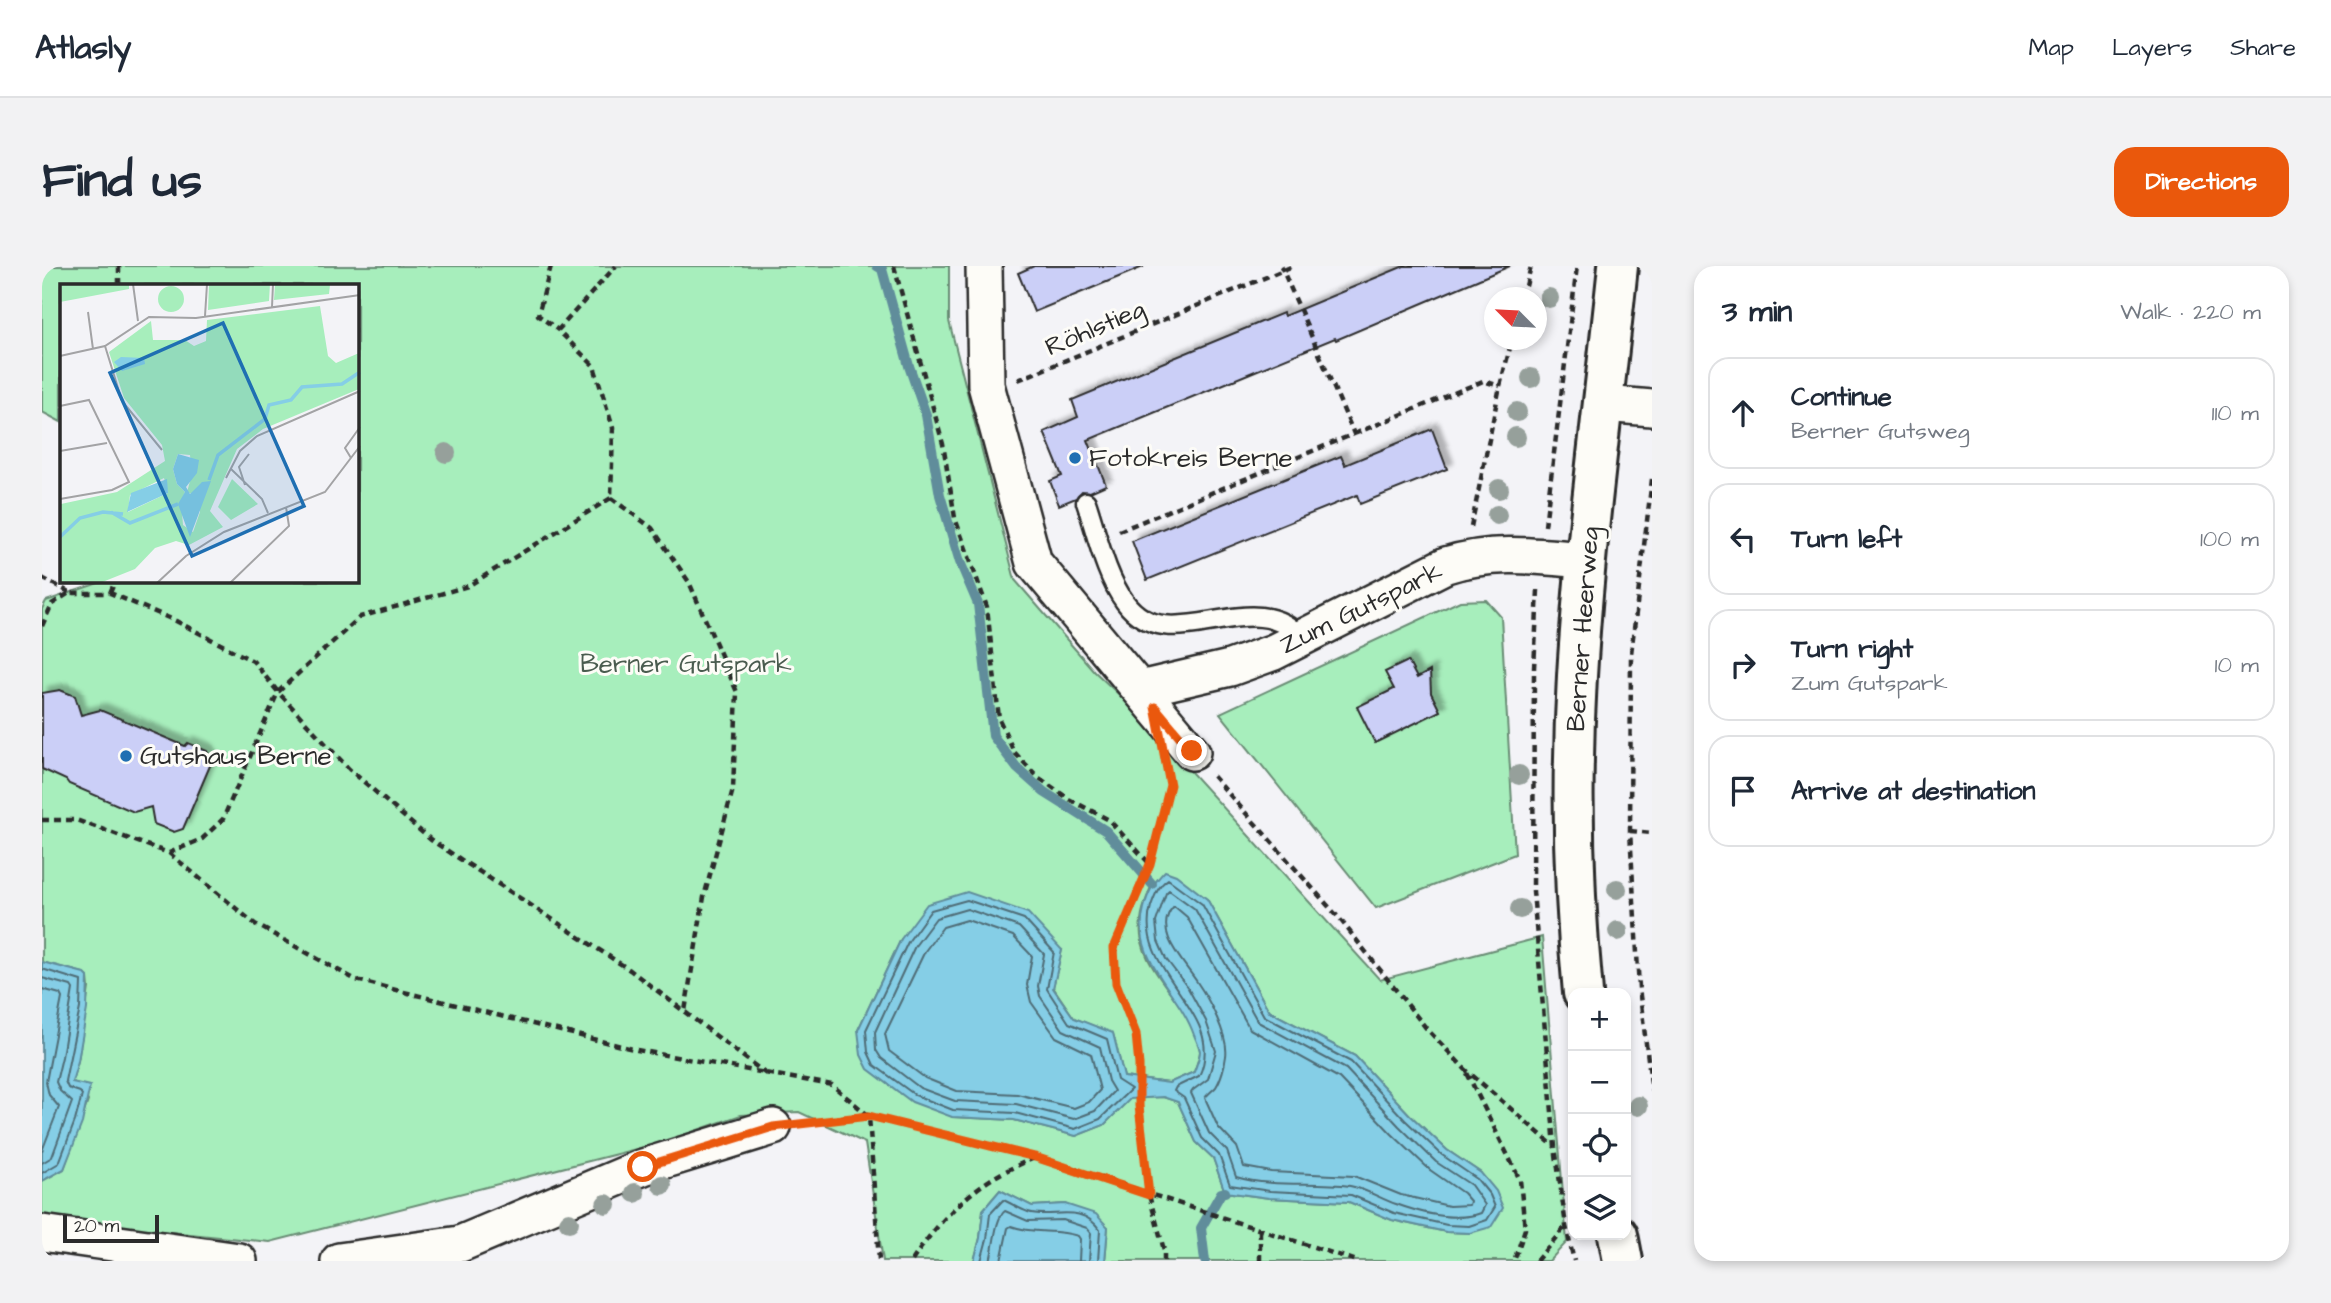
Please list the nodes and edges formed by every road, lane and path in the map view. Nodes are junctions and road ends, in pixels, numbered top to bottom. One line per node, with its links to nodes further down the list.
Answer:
1 (119, 266): 11 (path)
2 (551, 266): 13 (path)
3 (616, 266): 13 (path)
4 (894, 266): 40 (path)
5 (984, 266): 15 (street)
6 (1293, 266): 10 (path, Röhlstieg)
7 (1531, 266): 12 (path)
8 (1577, 266): 23 (path)
9 (1618, 266): 17 (main road, Berner Heerweg)
10 (1282, 268): 15 (path, Röhlstieg); 19 (path)
11 (119, 284)
12 (1526, 287)
13 (558, 330): 21 (path)
14 (1509, 350): 16 (path)
15 (986, 385): 33 (street)
16 (1500, 386): 19 (path); 25 (path)
17 (1604, 404): 18 (street); 26 (main road, Berner Heerweg)
18 (1652, 408)
19 (1354, 434): 24 (path)
20 (1652, 479): 37 (path)
21 (611, 498): 34 (path); 42 (path)
22 (1086, 502): 24 (lane)
23 (1546, 522)
24 (1098, 539): 32 (lane)
25 (1465, 559): 26 (street, Zum Gutspark); 32 (street, Zum Gutspark)
26 (1585, 560): 41 (main road, Berner Heerweg)
27 (42, 578): 29 (path)
28 (114, 583): 30 (path)
29 (69, 593): 30 (path); 31 (path)
30 (110, 593): 34 (path)
31 (42, 626)
32 (1303, 639): 33 (street, Zum Gutspark)
33 (1140, 689): 35 (street)
34 (278, 692): 39 (path); 42 (path)
35 (1180, 762): 40 (path); 43 (path)
36 (42, 820): 39 (path)
37 (1630, 831): 38 (path); 45 (path)
38 (1652, 833)
39 (169, 853): 44 (path)
40 (1150, 864): 50 (path)
41 (1583, 988)
42 (685, 1010): 44 (path)
43 (1465, 1069): 48 (path); 62 (path)
44 (767, 1074): 46 (path)
45 (1652, 1090)
46 (869, 1116): 47 (path); 49 (path); 57 (path)
47 (773, 1127): 56 (street)
48 (1555, 1147)
49 (1035, 1157): 50 (path); 58 (path)
50 (1149, 1195): 52 (path); 59 (path)
51 (1566, 1226): 63 (path)
52 (1260, 1231): 60 (path); 61 (path)
53 (42, 1233): 55 (street)
54 (1619, 1240): 64 (main road)
55 (239, 1261)
56 (339, 1261)
57 (879, 1261)
58 (912, 1261)
59 (1164, 1261)
60 (1260, 1261)
61 (1357, 1261)
62 (1514, 1261)
63 (1536, 1261)
64 (1623, 1261)

